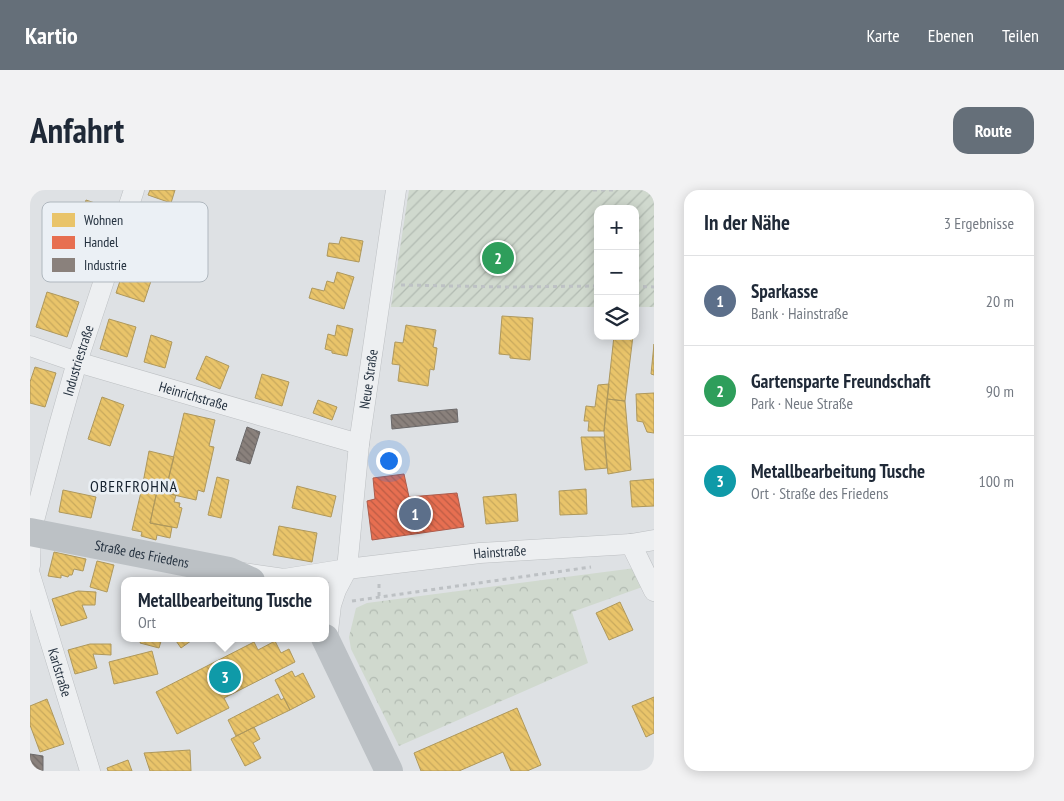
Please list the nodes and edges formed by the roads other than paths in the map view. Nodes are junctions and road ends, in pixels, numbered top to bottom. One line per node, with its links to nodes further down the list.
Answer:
1 (134, 190): 3 (street, Industriestraße)
2 (396, 190): 7 (street, Neue Straße)
3 (130, 202)
4 (104, 282): 6 (street, Industriestraße)
5 (30, 346): 6 (street, Heinrichstraße)
6 (77, 362): 7 (street, Heinrichstraße); 8 (street, Industriestraße)
7 (359, 444): 12 (street, Neue Straße)
8 (31, 532): 11 (street); 14 (main road, Straße des Friedens)
9 (654, 540): 10 (street, Hainstraße)
10 (631, 544): 12 (street, Hainstraße); 17 (street)
11 (30, 566)
12 (347, 569): 16 (street, Hainstraße); 18 (street)
13 (30, 574): 20 (street, Karlstraße)
14 (240, 576): 15 (street, Hainstraße)
15 (255, 577)
16 (297, 577)
17 (654, 591)
18 (329, 622)
19 (327, 642): 21 (main road)
20 (90, 771)
21 (389, 771)

